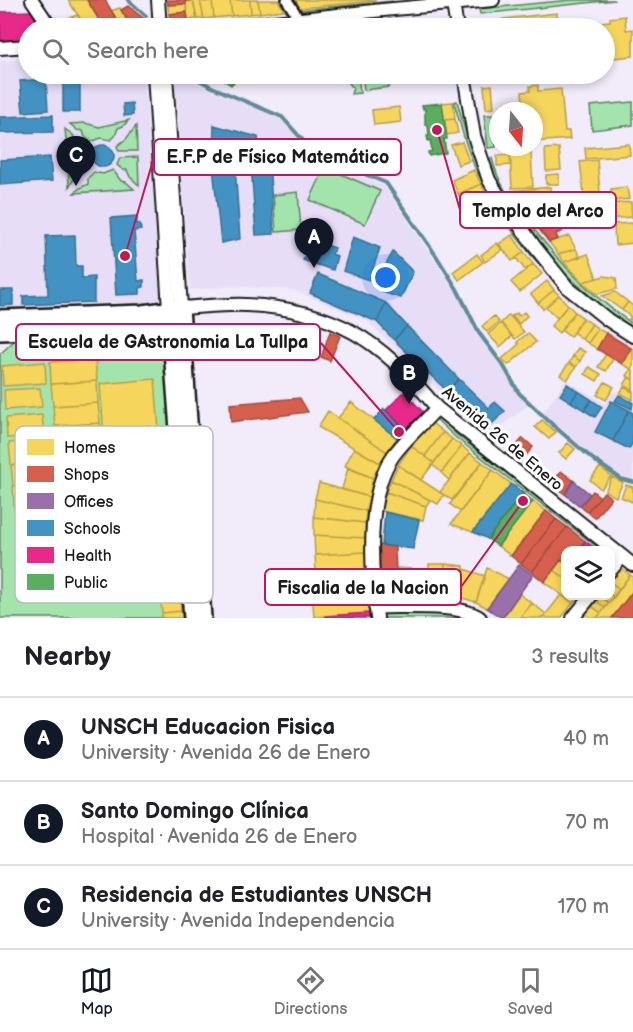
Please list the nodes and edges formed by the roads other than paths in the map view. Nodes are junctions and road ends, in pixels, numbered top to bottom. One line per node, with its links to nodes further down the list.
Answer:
1 (32, 0): 7 (street)
2 (158, 0): 8 (street)
3 (287, 0): 9 (street)
4 (493, 0): 6 (street)
5 (399, 4): 6 (street); 10 (street)
6 (453, 4): 11 (street)
7 (44, 18)
8 (159, 18)
9 (298, 18)
10 (306, 18)
11 (455, 18)
12 (18, 47): 13 (street)
13 (0, 48)
14 (154, 84): 17 (street)
15 (166, 84): 17 (street)
16 (466, 84): 20 (street)
17 (175, 308): 18 (street); 19 (street); 21 (street, Avenida 26 de Enero)
18 (1, 322): 19 (street)
19 (176, 325): 22 (street); 23 (street)
20 (633, 336)
21 (437, 408): 24 (street, Avenida 26 de Enero); 30 (street)
22 (182, 426)
23 (185, 426)
24 (622, 557): 25 (street); 26 (street, Avenida 26 de Enero)
25 (615, 565)
26 (633, 565)
27 (588, 600): 34 (street)
28 (191, 603): 32 (street)
29 (202, 603): 33 (street)
30 (376, 612): 31 (street)
31 (476, 617)
32 (192, 618)
33 (203, 618)
34 (573, 618)

